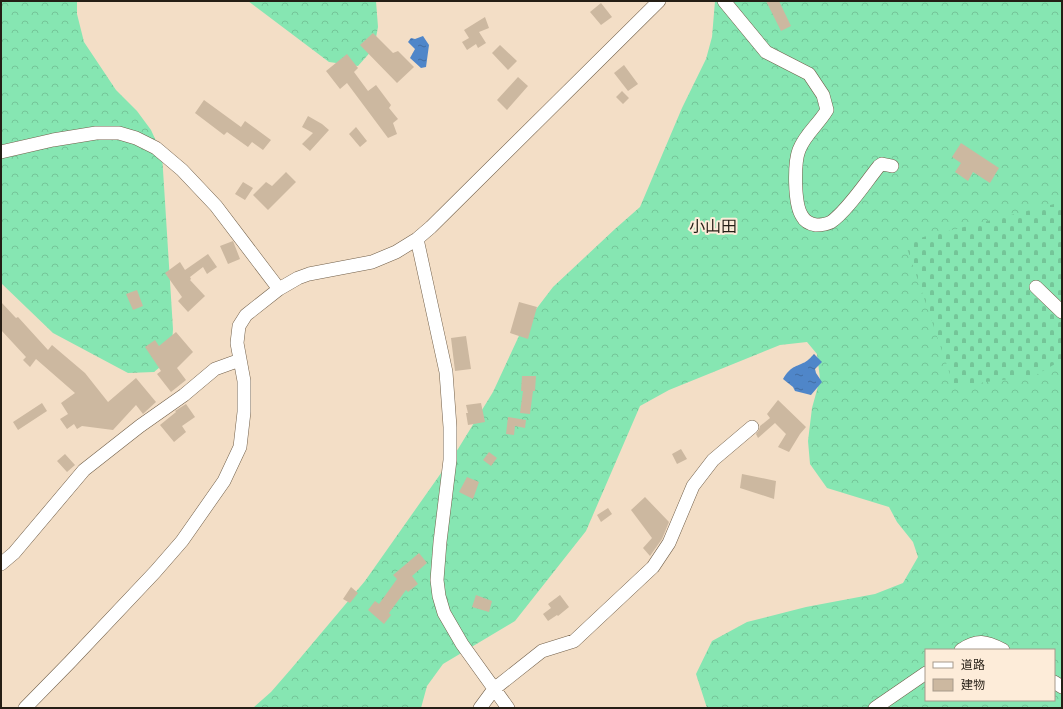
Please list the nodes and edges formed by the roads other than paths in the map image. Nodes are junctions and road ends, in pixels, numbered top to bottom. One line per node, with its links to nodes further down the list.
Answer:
1 (659, 1): 5 (street)
2 (724, 1): 4 (street)
3 (1, 152): 7 (street)
4 (892, 166)
5 (417, 239): 7 (street); 15 (street)
6 (1036, 287): 8 (street)
7 (279, 289): 9 (street)
8 (1062, 312)
9 (240, 360): 11 (street); 16 (street)
10 (752, 426): 15 (street)
11 (1, 564)
12 (962, 649): 13 (street)
13 (1001, 649)
14 (925, 674): 19 (street)
15 (494, 689): 17 (street); 18 (street)
16 (25, 708)
17 (480, 708)
18 (508, 708)
19 (874, 708)

